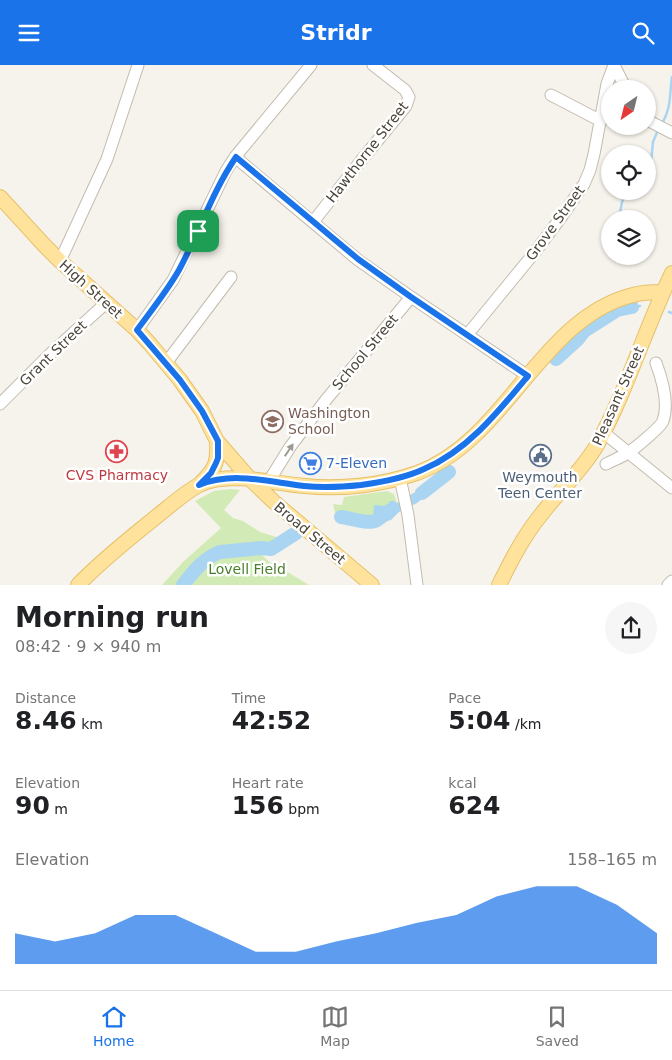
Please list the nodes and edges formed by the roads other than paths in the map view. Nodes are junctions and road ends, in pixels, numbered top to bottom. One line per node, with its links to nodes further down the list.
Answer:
1 (138, 65): 14 (street)
2 (311, 65): 11 (street)
3 (373, 65): 13 (street, Hawthorne Street)
4 (614, 65): 5 (street, Grove Street); 6 (street)
5 (608, 80)
6 (622, 80)
7 (551, 95): 8 (street)
8 (601, 121): 21 (street, Grove Street)
9 (656, 124): 10 (street)
10 (669, 131)
11 (236, 157): 13 (street); 20 (street)
12 (0, 197): 14 (main road, High Street)
13 (313, 222): 18 (street)
14 (60, 261): 19 (main road, High Street)
15 (672, 273): 17 (main road, Pleasant Street)
16 (230, 277): 22 (street)
17 (663, 292): 24 (main road); 27 (main road, Pleasant Street)
18 (411, 297): 21 (street); 32 (street, School Street, one-way to 18)
19 (106, 303): 20 (main road, High Street); 25 (street, Grant Street)
20 (137, 330): 22 (main road, High Street)
21 (468, 335): 24 (street)
22 (166, 363): 28 (main road, High Street)
23 (656, 363): 26 (street)
24 (528, 376): 33 (main road)
25 (0, 404)
26 (667, 423): 29 (street)
27 (603, 432): 29 (street); 40 (main road, Pleasant Street)
28 (218, 441): 31 (main road, High Street); 34 (main road)
29 (629, 452): 30 (street); 35 (street)
30 (606, 463)
31 (250, 479): 32 (main road); 34 (main road); 38 (main road, Broad Street)
32 (269, 481): 33 (main road)
33 (402, 484): 39 (street)
34 (199, 485): 37 (main road)
35 (672, 488)
36 (672, 581): 41 (street)
37 (78, 585)
38 (372, 585)
39 (418, 585)
40 (499, 585)
41 (668, 585)

